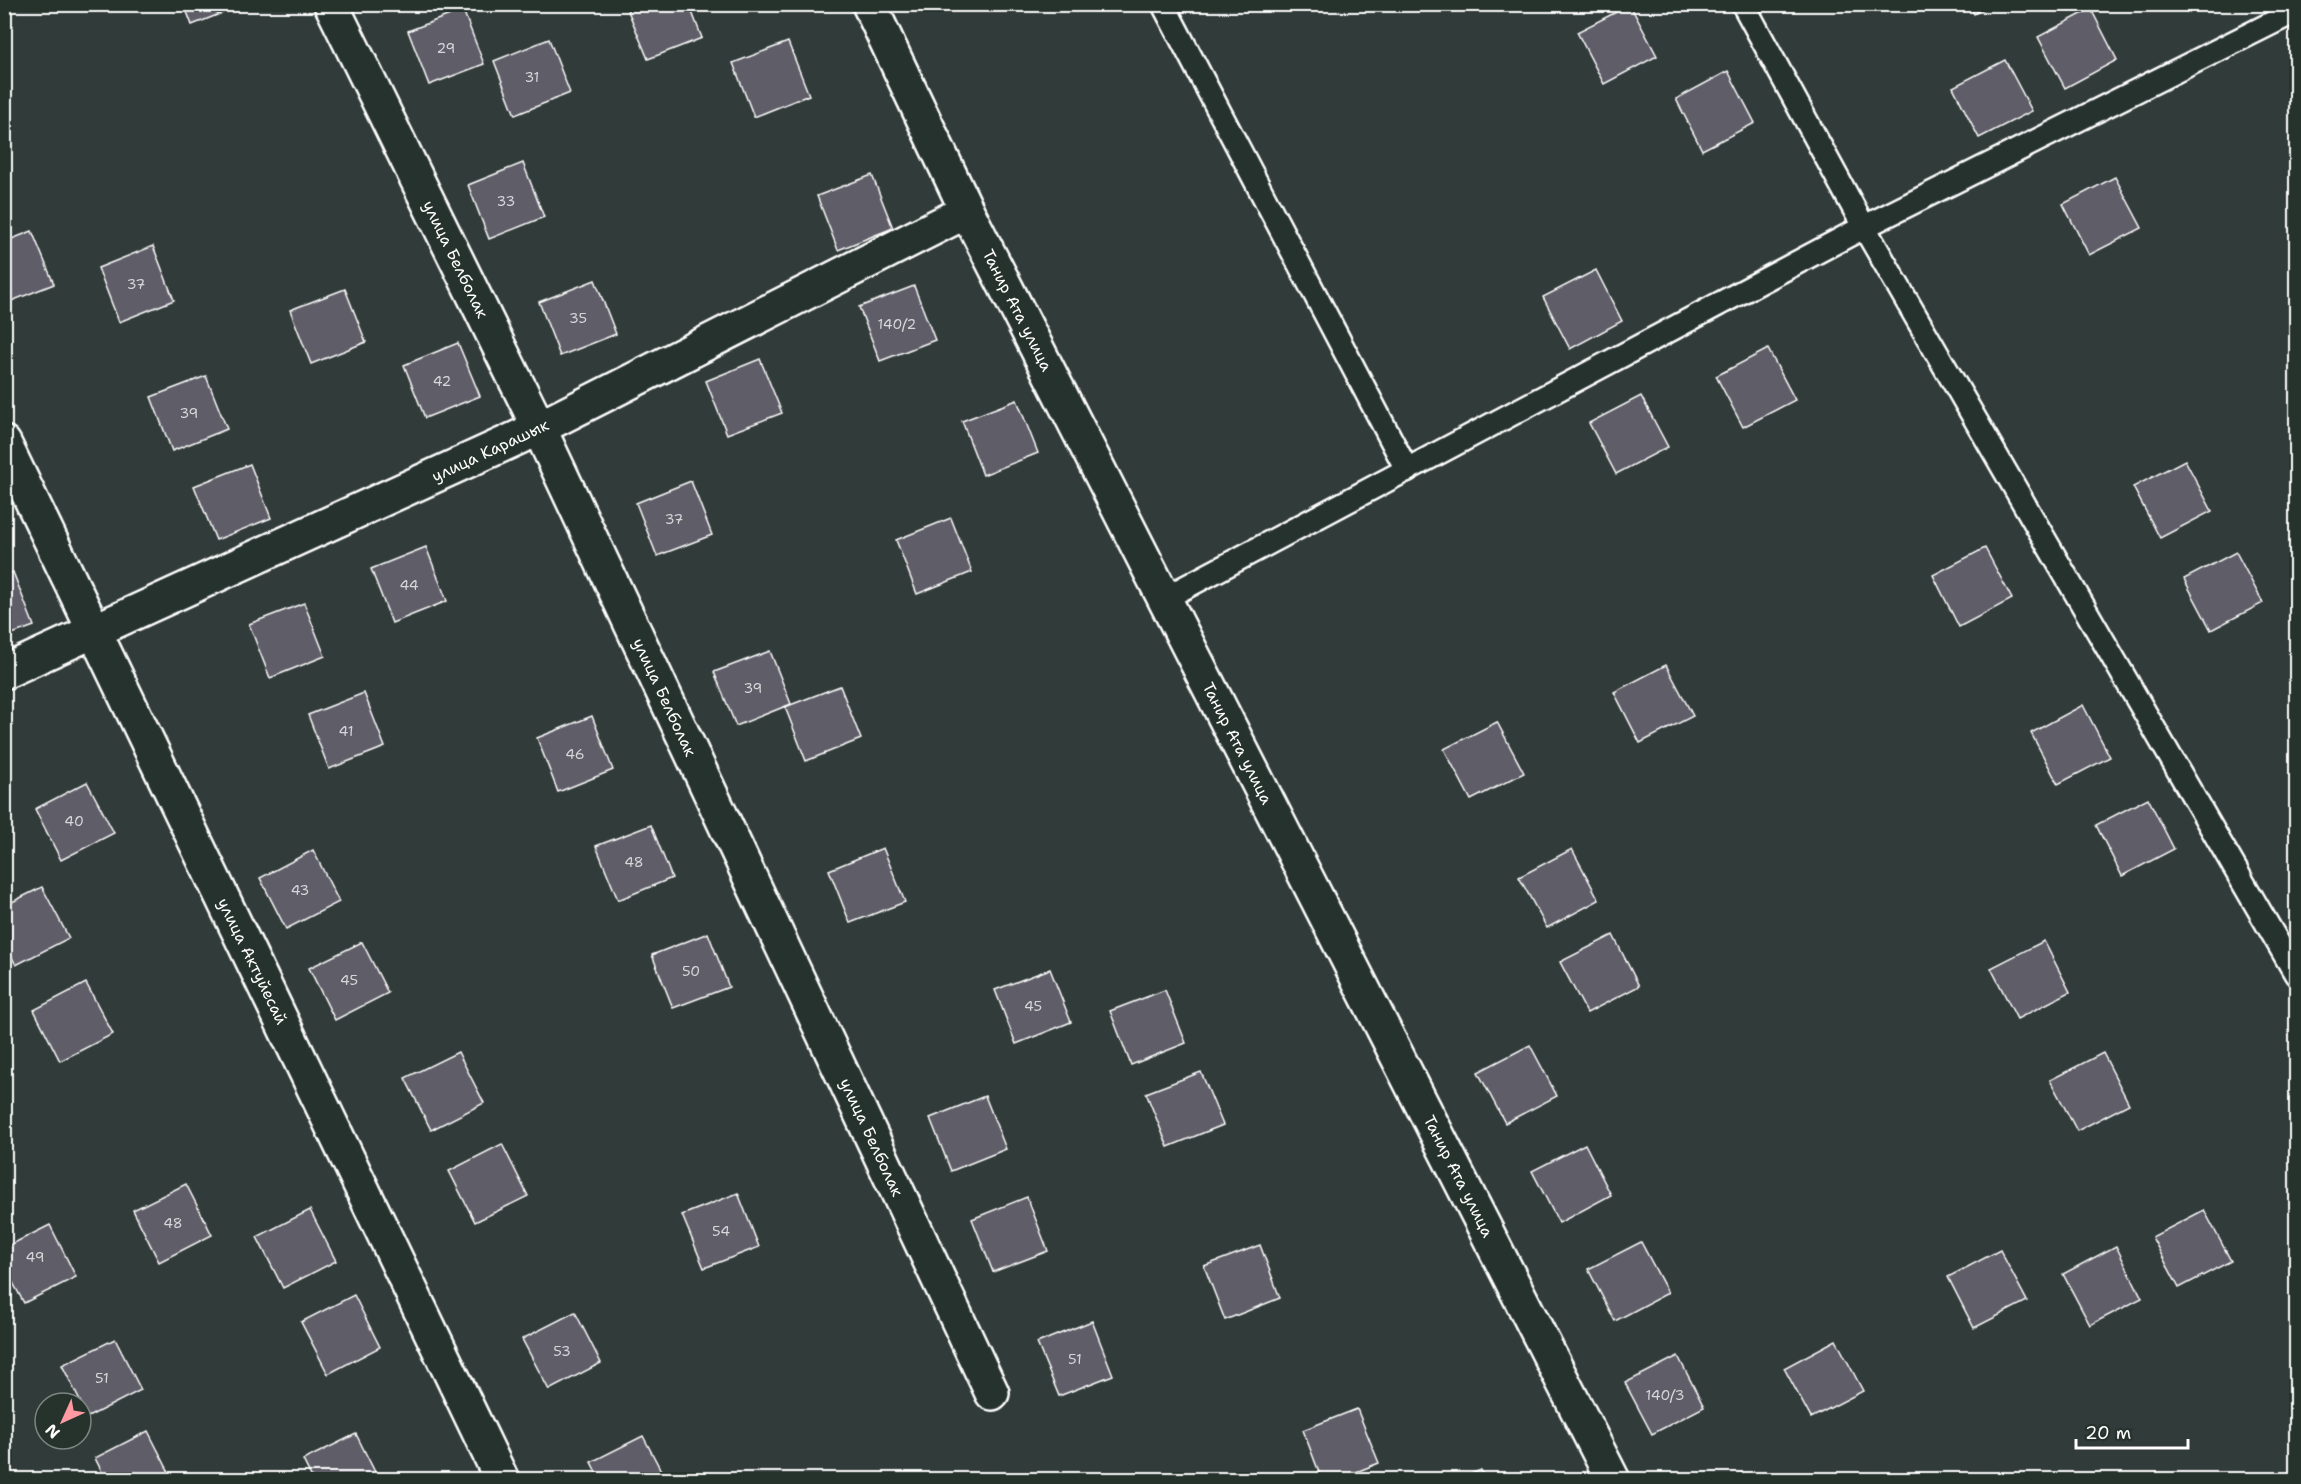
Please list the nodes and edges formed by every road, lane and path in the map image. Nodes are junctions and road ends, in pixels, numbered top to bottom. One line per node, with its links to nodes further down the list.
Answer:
1 (330, 4): 8 (street, улица Белболак)
2 (869, 4): 6 (street, Танир Ата улица)
3 (1163, 4): 10 (lane)
4 (1743, 4): 7 (lane)
5 (2296, 10): 7 (lane)
6 (967, 211): 8 (street, улица Карашык); 11 (street, Танир Ата улица)
7 (1864, 226): 10 (lane); 14 (lane)
8 (539, 428): 12 (street, улица Карашык); 15 (street, улица Белболак)
9 (4, 443): 12 (street, улица Актуйесай)
10 (1407, 470): 11 (lane)
11 (1165, 598): 17 (street, Танир Ата улица)
12 (94, 631): 13 (street, улица Карашык); 16 (street, улица Актуйесай)
13 (4, 672)
14 (2296, 974)
15 (992, 1393)
16 (502, 1479)
17 (1613, 1479)

